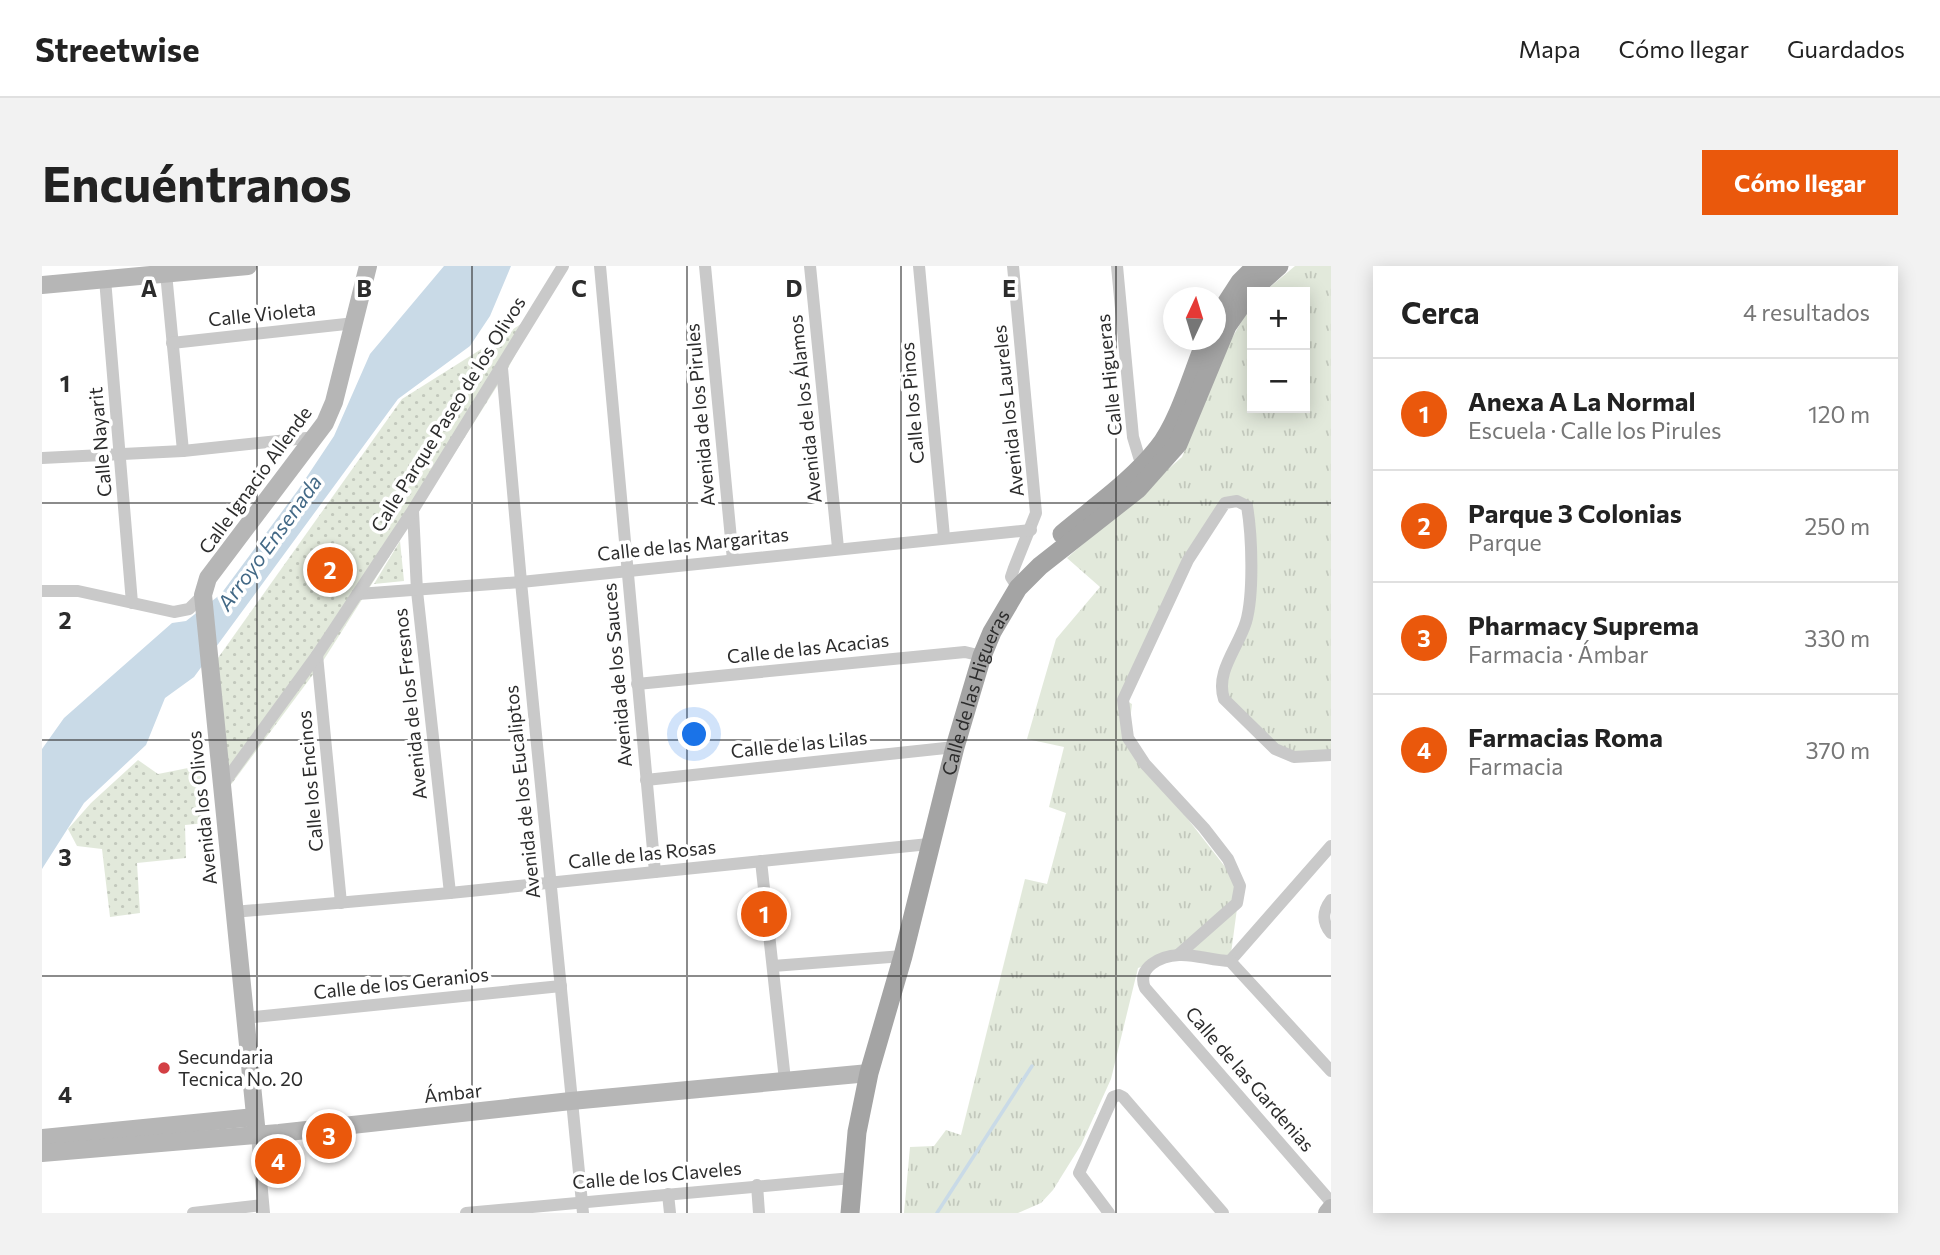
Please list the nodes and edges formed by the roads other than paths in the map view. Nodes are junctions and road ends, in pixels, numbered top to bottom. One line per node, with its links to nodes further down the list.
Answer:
1 (248, 266): 12 (street)
2 (368, 266): 16 (street, Calle Ignacio Allende)
3 (564, 266): 19 (street, Calle Parque Paseo de los Olivos)
4 (600, 266): 30 (street, Avenida de los Sauces)
5 (705, 266): 29 (street, Avenida de los Pirules)
6 (810, 266): 28 (street, Avenida de los Álamos)
7 (919, 266): 27 (street, Calle los Pinos)
8 (1013, 266): 26 (street, Avenida los Laureles)
9 (1117, 266): 24 (street, Calle Higueras)
10 (1279, 266): 24 (main road, Calle de las Higueras)
11 (1254, 267): 15 (main road)
12 (166, 273): 13 (street); 17 (street)
13 (101, 275): 14 (street); 22 (street, Calle Nayarit)
14 (42, 285)
15 (1226, 302)
16 (355, 323): 17 (street, Calle Violeta); 20 (street, Calle Ignacio Allende)
17 (172, 343): 21 (street)
18 (1202, 350): 24 (main road, Calle de las Higueras)
19 (502, 368): 25 (street, Calle Parque Paseo de los Olivos); 31 (street, Avenida de los Eucaliptos)
20 (316, 437): 21 (street); 35 (street, Calle Ignacio Allende)
21 (183, 450): 22 (street)
22 (120, 454): 23 (street); 37 (street, Calle Nayarit)
23 (42, 458)
24 (1147, 471): 32 (main road, Calle de las Higueras)
25 (413, 510): 34 (street, Avenida de los Fresnos); 36 (street, Calle Parque Paseo de los Olivos)
26 (1031, 530): 27 (street, Calle de las Margaritas); 32 (street, Avenida los Laureles)
27 (944, 537): 28 (street, Calle de las Margaritas)
28 (838, 548): 29 (street, Calle de las Margaritas)
29 (733, 559): 30 (street, Calle de las Margaritas)
30 (626, 571): 31 (street, Calle de las Margaritas); 40 (street, Avenida de los Sauces)
31 (521, 582): 34 (street, Calle de las Margaritas); 49 (street, Avenida de los Eucaliptos)
32 (1015, 582): 38 (main road, Calle de las Higueras)
33 (42, 591): 37 (street)
34 (417, 591): 36 (street, Calle de las Margaritas); 50 (street, Avenida de los Fresnos)
35 (203, 594): 37 (street); 44 (street, Avenida los Olivos)
36 (358, 594): 39 (street, Calle Parque Paseo de los Olivos)
37 (132, 603)
38 (977, 654): 40 (street, Calle de las Acacias); 41 (main road, Calle de las Higueras)
39 (317, 656): 44 (street, Calle Parque Paseo de los Olivos); 52 (street, Calle los Encinos)
40 (637, 684): 43 (street, Avenida de los Sauces)
41 (950, 747): 43 (street, Calle de las Lilas); 45 (main road, Calle de las Higueras)
42 (1331, 755): 55 (street)
43 (646, 780): 48 (street, Avenida de los Sauces)
44 (221, 788): 53 (street, Avenida los Olivos)
45 (924, 845): 47 (street, Calle de las Rosas); 56 (main road, Calle de las Higueras)
46 (1331, 846): 57 (street)
47 (761, 861): 48 (street, Calle de las Rosas); 58 (street)
48 (655, 872): 49 (street, Calle de las Rosas)
49 (551, 883): 50 (street, Calle de las Rosas); 59 (street, Avenida de los Eucaliptos)
50 (450, 893): 52 (street, Calle de las Rosas)
51 (1331, 900): 54 (street)
52 (341, 903): 53 (street, Calle de las Rosas)
53 (233, 912): 60 (street, Avenida los Olivos)
54 (1331, 933)
55 (1178, 955): 57 (street); 71 (street, Calle de las Gardenias)
56 (897, 956): 58 (street); 62 (main road, Calle de las Higueras)
57 (1230, 961): 61 (street)
58 (773, 966): 63 (street)
59 (561, 986): 60 (street, Calle de los Geranios); 64 (street, Avenida de los Eucaliptos)
60 (244, 1018): 65 (street, Avenida los Olivos)
61 (1331, 1071)
62 (863, 1073): 63 (street, Ámbar); 68 (main road, Calle de las Higueras)
63 (785, 1080): 64 (street, Ámbar)
64 (571, 1101): 65 (street, Ámbar); 72 (street, Avenida de los Eucaliptos)
65 (256, 1126): 66 (street, Ámbar); 67 (street, Ámbar); 74 (street)
66 (42, 1138)
67 (42, 1153)
68 (846, 1178): 69 (street, Calle de los Claveles); 79 (main road, Calle de las Higueras); 80 (main road, Calle de las Higueras)
69 (757, 1185): 70 (street, Calle de los Claveles); 78 (street)
70 (668, 1194): 72 (street, Calle de los Claveles); 77 (street)
71 (1331, 1202)
72 (582, 1207): 76 (street, Calle de los Claveles)
73 (1331, 1208): 83 (street)
74 (264, 1209): 75 (street)
75 (196, 1213)
76 (466, 1213)
77 (670, 1213)
78 (759, 1213)
79 (838, 1213)
80 (850, 1213)
81 (1110, 1213): 82 (street)
82 (1223, 1213)
83 (1327, 1213)

